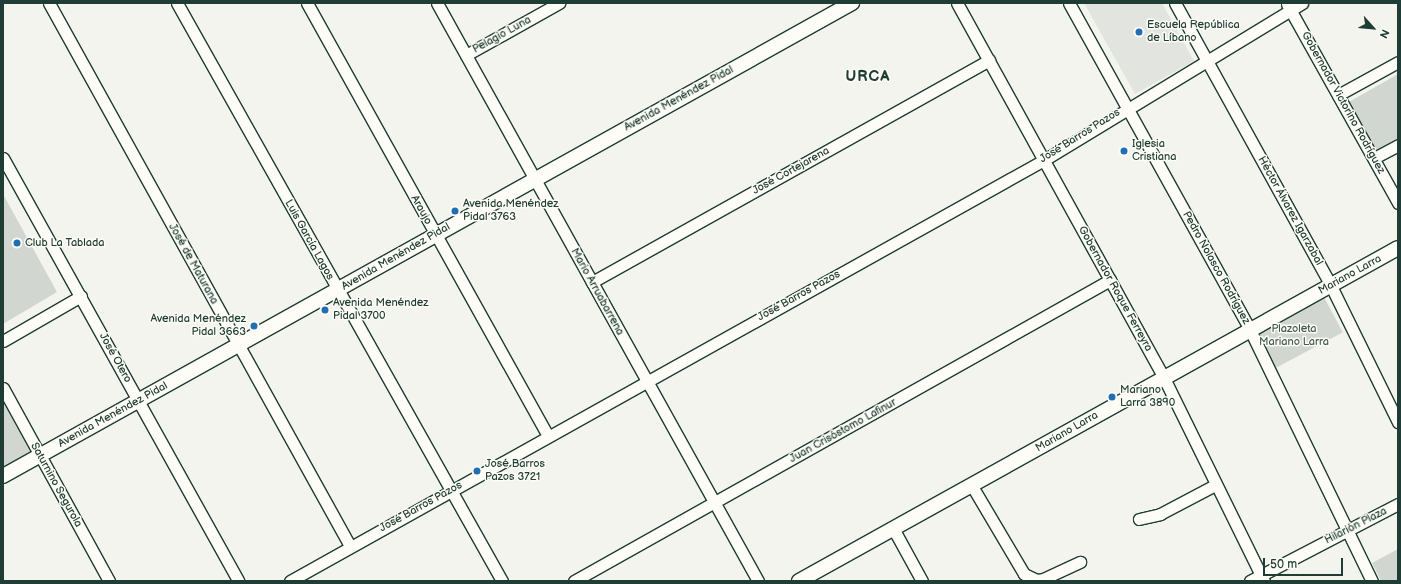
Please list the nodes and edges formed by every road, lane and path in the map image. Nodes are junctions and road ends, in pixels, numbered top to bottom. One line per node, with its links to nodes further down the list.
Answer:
1 (49, 3): 33 (street, José de Maturana)
2 (177, 3): 29 (street, Luis García Lagos)
3 (307, 3): 24 (street, Araujo)
4 (437, 3): 12 (street, Mario Arruabarrena)
5 (559, 3): 12 (street, Pelagio Luna)
6 (852, 3): 22 (main road, Avenida Menéndez Pidal)
7 (957, 3): 13 (street, Gobernador Roque Ferreyra)
8 (1069, 3): 17 (street, Pedro Nolasco Rodríguez)
9 (1174, 3): 14 (street, Héctor Álvarez Igarzabal)
10 (1302, 3): 11 (street, José Barros Pazos)
11 (1289, 6): 14 (street, José Barros Pazos); 16 (street, Gobernador Victorino Rodríguez)
12 (466, 55): 22 (street, Mario Arruabarrena)
13 (989, 60): 21 (street, Gobernador Roque Ferreyra); 27 (street, José Cortejarena)
14 (1208, 60): 17 (street, José Barros Pazos); 28 (street, Héctor Álvarez Igarzabal)
15 (1398, 62): 16 (street)
16 (1338, 95): 20 (street, Gobernador Victorino Rodríguez)
17 (1127, 108): 21 (street, José Barros Pazos); 31 (street, Pedro Nolasco Rodríguez)
18 (1398, 145): 20 (street)
19 (3, 158): 30 (street, José Otero)
20 (1374, 158): 23 (street, Gobernador Victorino Rodríguez)
21 (1044, 160): 26 (street, Gobernador Roque Ferreyra); 35 (street, José Barros Pazos)
22 (535, 179): 24 (main road, Avenida Menéndez Pidal); 27 (street, Mario Arruabarrena)
23 (1398, 203)
24 (434, 235): 29 (main road, Avenida Menéndez Pidal); 39 (street, Araujo)
25 (1398, 248): 28 (main road, Mariano Larra)
26 (1110, 280): 34 (street, Gobernador Roque Ferreyra); 45 (street, Juan Crisóstomo Lafinur)
27 (592, 282): 35 (street, Mario Arruabarrena)
28 (1331, 286): 31 (main road, Mariano Larra); 38 (street, Héctor Álvarez Igarzabal)
29 (337, 290): 33 (main road, Avenida Menéndez Pidal); 44 (street, Luis García Lagos)
30 (81, 296): 32 (street); 37 (street, José Otero)
31 (1250, 330): 34 (main road, Mariano Larra); 49 (street, Pedro Nolasco Rodríguez)
32 (3, 341)
33 (238, 345): 37 (main road, Avenida Menéndez Pidal); 50 (street, José de Maturana)
34 (1163, 376): 42 (street, Gobernador Roque Ferreyra); 43 (main road, Mariano Larra)
35 (646, 381): 39 (street, José Barros Pazos); 45 (street, Mario Arruabarrena)
36 (3, 388): 40 (street, Saturnino Segurola)
37 (138, 400): 40 (main road, Avenida Menéndez Pidal); 54 (street, José Otero)
38 (1398, 422)
39 (548, 436): 44 (street, José Barros Pazos)
40 (40, 455): 41 (main road, Avenida Menéndez Pidal); 53 (street, Saturnino Segurola)
41 (3, 476)
42 (1215, 485): 47 (street); 52 (street, Gobernador Roque Ferreyra)
43 (972, 486): 48 (main road, Mariano Larra); 51 (street)
44 (450, 491): 50 (street, José Barros Pazos); 56 (street, Luis García Lagos)
45 (714, 504): 57 (street, Juan Crisóstomo Lafinur); 58 (street, Mario Arruabarrena)
46 (1398, 504): 49 (street, Hilarión Plaza)
47 (1139, 519)
48 (894, 530): 59 (main road, Mariano Larra); 60 (street)
49 (1347, 530): 52 (street, Hilarión Plaza); 62 (street, Pedro Nolasco Rodríguez)
50 (350, 546): 55 (street, José Barros Pazos)
51 (1080, 562)
52 (1262, 578): 61 (street, Hilarión Plaza)
53 (109, 581)
54 (238, 581)
55 (290, 581)
56 (502, 581)
57 (574, 581)
58 (758, 581)
59 (799, 581)
60 (922, 581)
61 (1250, 581)
62 (1372, 581)

